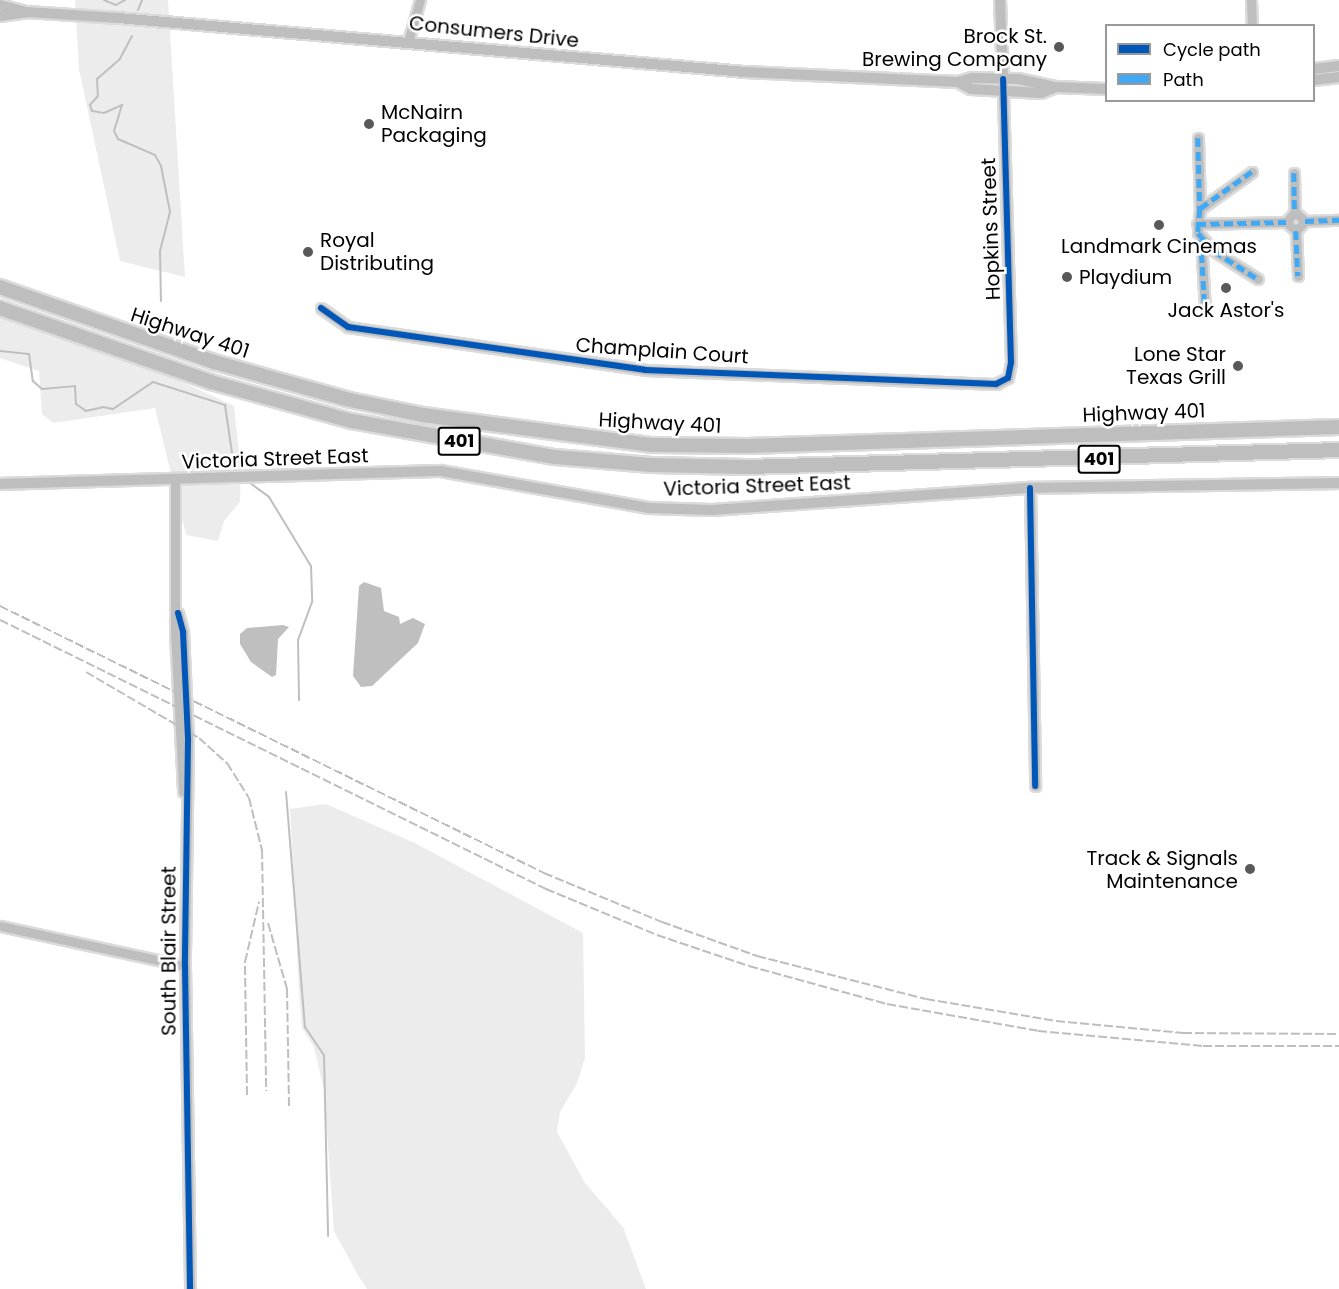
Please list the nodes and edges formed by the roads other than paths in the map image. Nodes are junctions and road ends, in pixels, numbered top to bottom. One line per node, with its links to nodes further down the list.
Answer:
1 (420, 0): 8 (street)
2 (1000, 0): 13 (main road, Hopkins Street)
3 (1251, 0): 7 (street)
4 (0, 5): 5 (main road, Consumers Drive)
5 (27, 12): 6 (main road, Consumers Drive); 8 (main road, Consumers Drive)
6 (0, 16)
7 (1252, 24)
8 (408, 42): 13 (main road, Consumers Drive)
9 (1339, 66): 10 (main road)
10 (1315, 69)
11 (1339, 77): 12 (main road)
12 (1315, 80)
13 (1003, 85): 14 (main road, Consumers Drive); 32 (street, Hopkins Street)
14 (1105, 89)
15 (1198, 138): 18 (street)
16 (1252, 172): 18 (street)
17 (1294, 172): 19 (street)
18 (1200, 209): 23 (street)
19 (1295, 213): 21 (street); 22 (street)
20 (1339, 220): 21 (street)
21 (1305, 221): 24 (street)
22 (1286, 222): 23 (street); 24 (street)
23 (1197, 224): 25 (street)
24 (1296, 231): 26 (street)
25 (1202, 240): 27 (street); 31 (street)
26 (1298, 276)
27 (1258, 279)
28 (0, 288): 33 (highway, Highway 401 / 401)
29 (0, 308): 35 (highway, Highway 401 / 401)
30 (321, 308): 32 (street, Champlain Court)
31 (1205, 310)
32 (1008, 378)
33 (1339, 426)
34 (1339, 450): 35 (highway, Highway 401 / 401)
35 (1264, 453): 36 (highway)
36 (1339, 456)
37 (176, 480): 39 (main road, Victoria Street East); 40 (main road, Victoria Street East); 43 (street, South Blair Street)
38 (1339, 483): 40 (main road, Victoria Street East)
39 (0, 484)
40 (1030, 488): 41 (street)
41 (1035, 786)
42 (0, 926): 43 (street)
43 (184, 966): 44 (street, South Blair Street)
44 (190, 1289)

